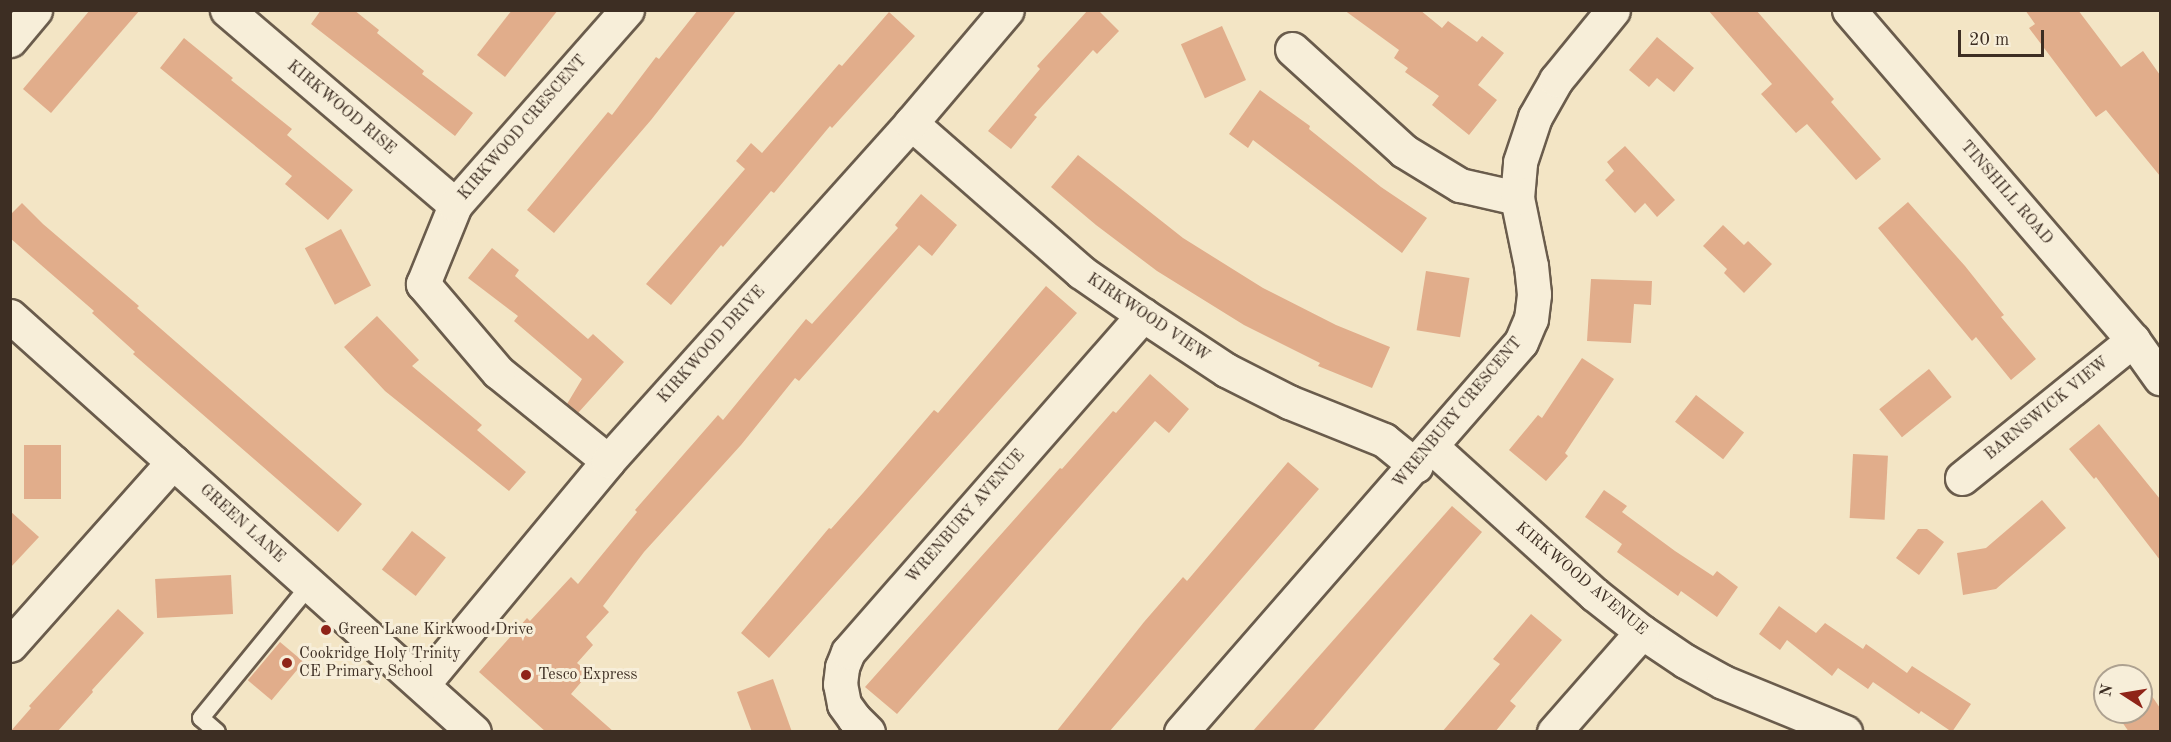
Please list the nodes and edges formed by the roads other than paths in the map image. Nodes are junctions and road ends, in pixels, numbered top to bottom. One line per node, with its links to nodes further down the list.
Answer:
1 (35, 10): 7 (street)
2 (227, 10): 11 (street, KIRKWOOD RISE)
3 (627, 10): 11 (street, KIRKWOOD CRESCENT)
4 (1007, 10): 9 (street, KIRKWOOD DRIVE)
5 (1613, 10): 10 (street, WRENBURY CRESCENT)
6 (1849, 10): 14 (street, TINSHILL ROAD)
7 (10, 40)
8 (1292, 49): 10 (street)
9 (910, 123): 12 (street, KIRKWOOD VIEW); 17 (street, KIRKWOOD DRIVE)
10 (1517, 198): 16 (street, WRENBURY CRESCENT)
11 (455, 205): 17 (street, KIRKWOOD CRESCENT)
12 (1143, 315): 16 (street, KIRKWOOD VIEW); 26 (street, WRENBURY AVENUE)
13 (10, 316): 18 (street, GREEN LANE)
14 (2133, 340): 15 (street, TINSHILL ROAD); 19 (street, BARNSWICK VIEW)
15 (2160, 378)
16 (1424, 456): 21 (street, KIRKWOOD AVENUE); 27 (street, WRENBURY CRESCENT)
17 (608, 461): 23 (street, KIRKWOOD DRIVE)
18 (173, 462): 20 (street, GREEN LANE); 22 (street)
19 (1962, 478)
20 (310, 585): 23 (street, GREEN LANE); 24 (lane)
21 (1642, 632): 28 (street); 29 (street, KIRKWOOD AVENUE)
22 (10, 645)
23 (423, 684): 25 (street, GREEN LANE)
24 (216, 732)
25 (474, 732)
26 (868, 732)
27 (1181, 732)
28 (1554, 732)
29 (1845, 732)

